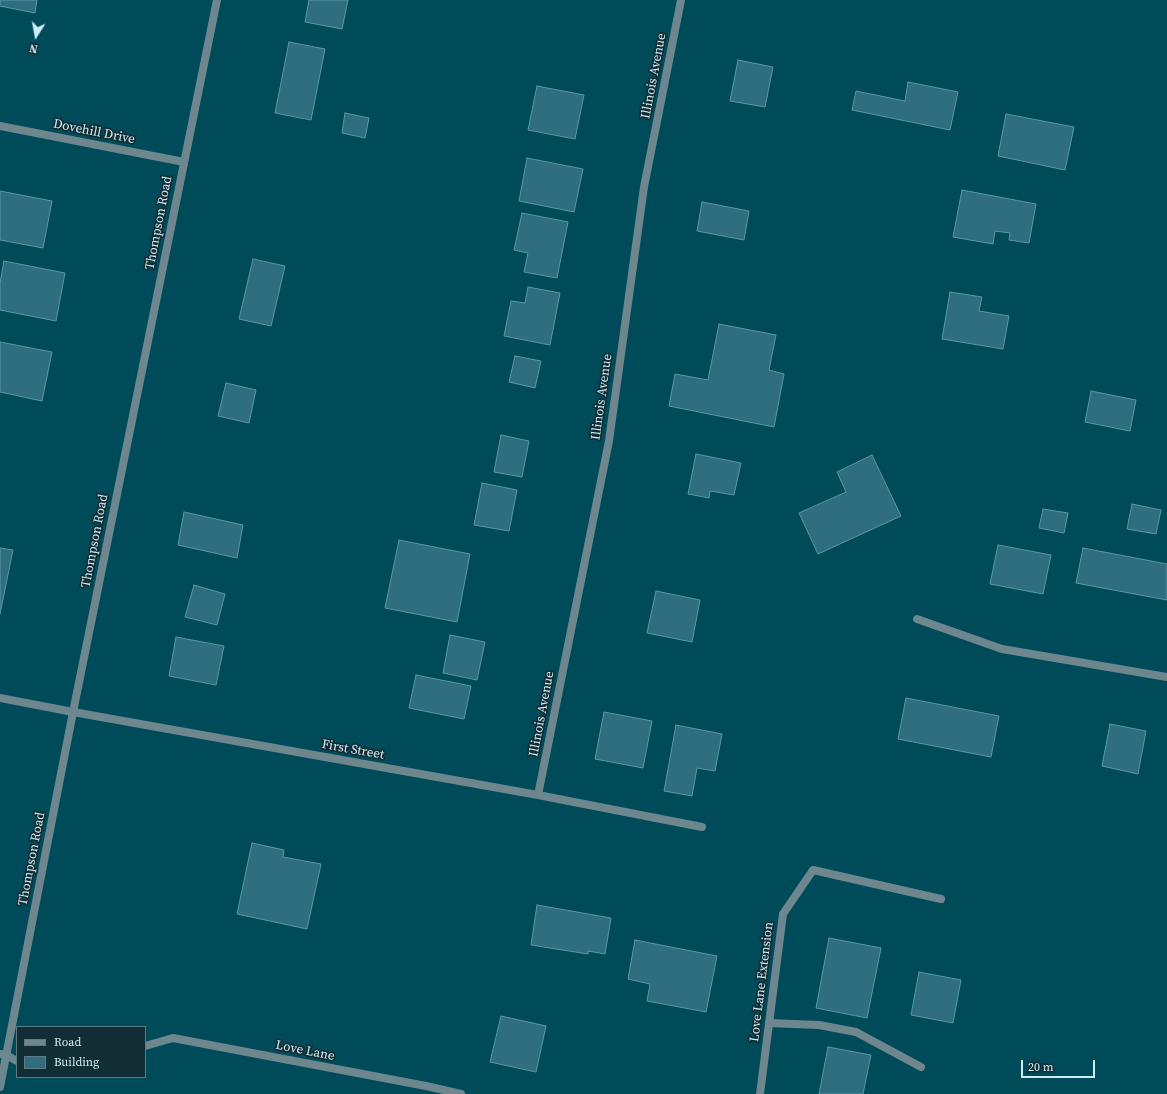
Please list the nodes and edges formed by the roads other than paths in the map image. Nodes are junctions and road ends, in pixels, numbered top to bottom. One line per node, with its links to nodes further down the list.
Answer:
1 (217, 0): 4 (street, Thompson Road)
2 (681, 0): 9 (street, Illinois Avenue)
3 (0, 126): 4 (street, Dovehill Drive)
4 (184, 162): 8 (street, Thompson Road)
5 (917, 619): 6 (street)
6 (1167, 677)
7 (0, 698): 8 (street, First Street)
8 (73, 712): 9 (street, First Street); 14 (street, Thompson Road)
9 (538, 795): 10 (street, First Street)
10 (702, 827)
11 (941, 899): 12 (street, Love Lane Extension)
12 (769, 1023): 16 (street); 19 (street, Love Lane Extension)
13 (146, 1046): 18 (street, Love Lane)
14 (3, 1055): 15 (street); 17 (street, Thompson Road)
15 (16, 1061)
16 (921, 1067)
17 (0, 1087)
18 (461, 1094)
19 (760, 1094)

